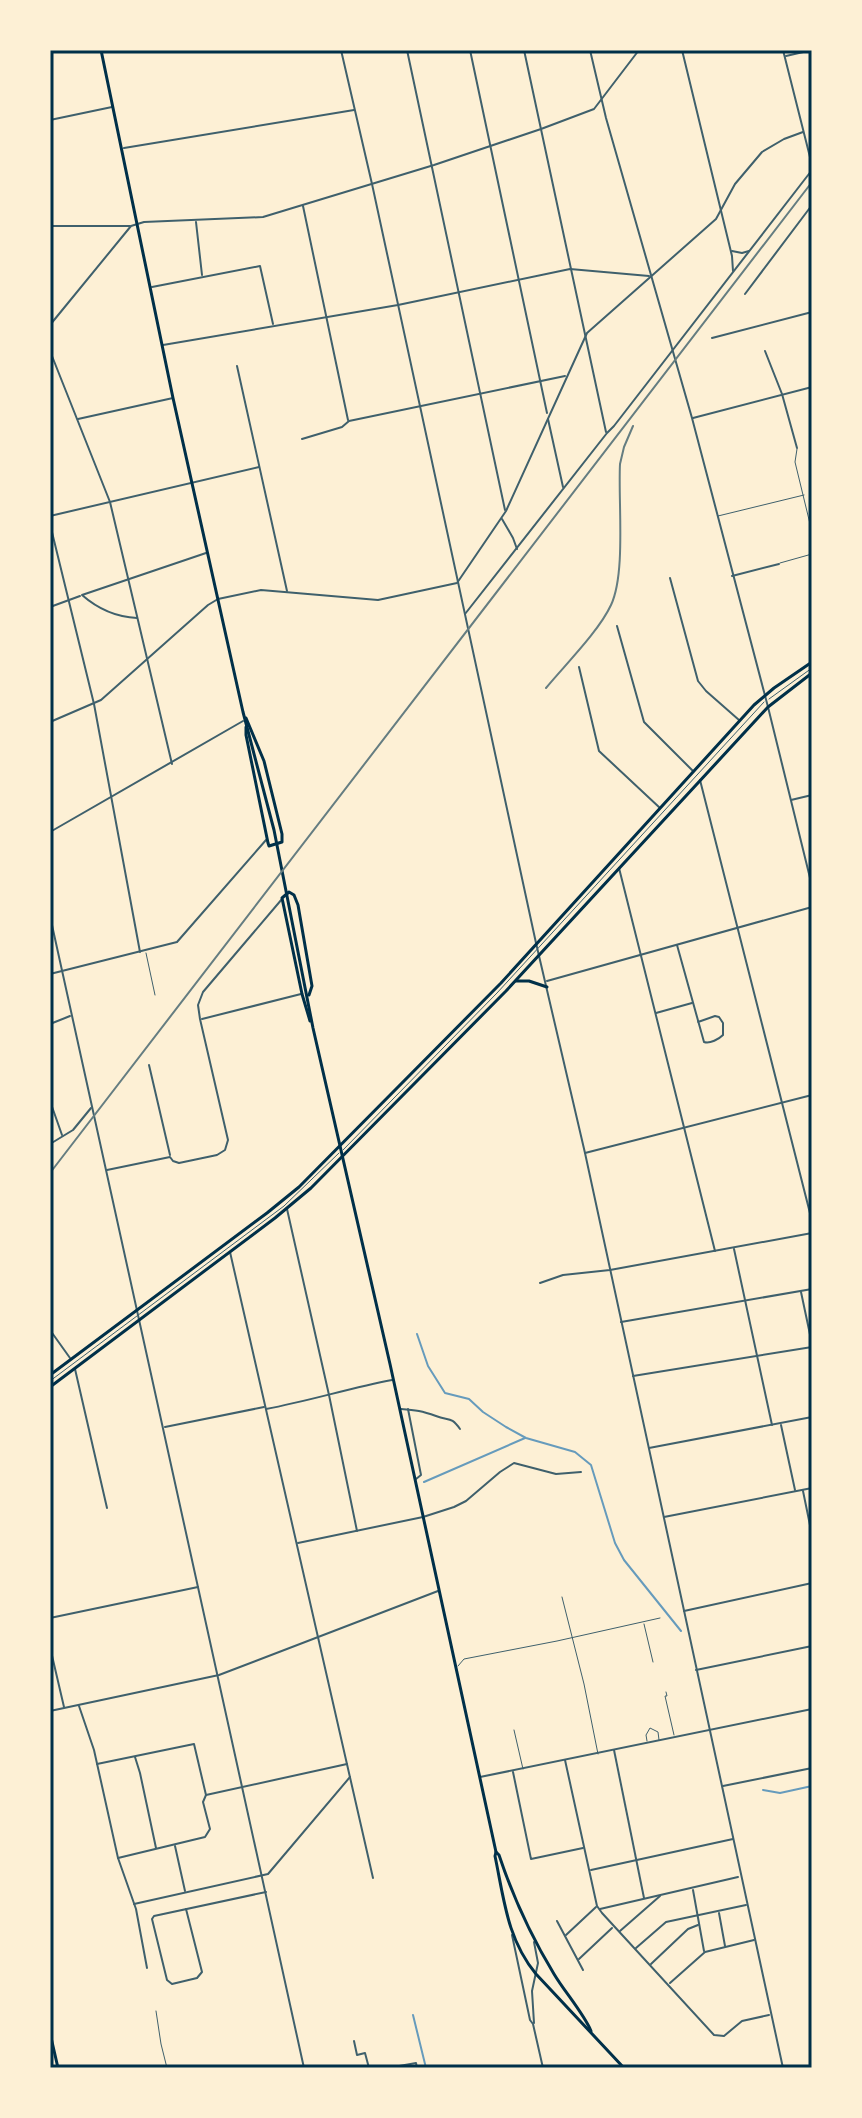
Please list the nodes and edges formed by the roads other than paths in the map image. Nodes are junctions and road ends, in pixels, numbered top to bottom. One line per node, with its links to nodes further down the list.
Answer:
1 (101, 50): 13 (main road)
2 (341, 50): 14 (street)
3 (407, 50): 20 (street)
4 (470, 50): 18 (street)
5 (524, 50): 16 (street)
6 (590, 50): 12 (street)
7 (639, 50): 12 (street)
8 (682, 50): 25 (street)
9 (783, 50): 11 (street)
10 (812, 50): 11 (street)
11 (785, 56): 17 (street)
12 (602, 100): 16 (street); 35 (street)
13 (114, 107): 15 (street); 19 (main road)
14 (355, 109): 19 (street); 22 (street)
15 (50, 120)
16 (541, 129): 18 (street); 32 (street)
17 (804, 131): 21 (street); 25 (street)
18 (490, 146): 20 (street); 36 (street)
19 (122, 149): 27 (main road)
20 (431, 166): 22 (street); 38 (street)
21 (812, 167): 31 (street)
22 (372, 184): 24 (street); 40 (street)
23 (812, 205): 39 (street)
24 (303, 206): 26 (street); 42 (street)
25 (721, 210): 30 (street); 35 (street)
26 (195, 221): 27 (street); 34 (street)
27 (138, 223): 29 (street); 37 (main road)
28 (50, 226): 29 (street)
29 (131, 226): 43 (street)
30 (731, 251): 31 (street); 33 (street)
31 (750, 251): 33 (street)
32 (570, 269): 35 (street); 36 (street); 45 (street)
33 (734, 272): 49 (street)
34 (202, 276): 37 (street); 44 (street)
35 (651, 277): 45 (street); 49 (street)
36 (519, 279): 38 (street); 53 (street)
37 (151, 287): 47 (main road)
38 (458, 292): 40 (street); 55 (street)
39 (745, 294)
40 (398, 305): 42 (street); 58 (street)
41 (812, 312): 46 (street)
42 (326, 317): 44 (street); 62 (street)
43 (50, 325)
44 (273, 326): 47 (street)
45 (585, 338): 52 (street); 63 (street)
46 (712, 338)
47 (162, 345): 57 (main road)
48 (50, 351): 61 (street)
49 (672, 351): 60 (street); 63 (street)
50 (765, 351): 56 (street)
51 (237, 366): 66 (street)
52 (566, 376): 53 (street); 59 (street)
53 (541, 381): 55 (street); 59 (street)
54 (812, 387): 56 (street)
55 (480, 393): 58 (street); 71 (street)
56 (782, 394): 60 (street); 65 (street)
57 (173, 398): 61 (street); 67 (main road)
58 (419, 407): 62 (street); 88 (street)
59 (548, 416): 68 (street); 71 (street)
60 (692, 418): 73 (street)
61 (77, 419): 70 (street)
62 (349, 421): 64 (street)
63 (607, 433): 68 (street)
64 (302, 439)
65 (797, 448): 69 (street)
66 (260, 467): 67 (street); 89 (street)
67 (192, 483): 70 (street); 81 (main road)
68 (564, 489): 78 (street)
69 (804, 495): 73 (street); 76 (street)
70 (110, 502): 72 (street); 87 (street)
71 (506, 511): 74 (street)
72 (50, 516)
73 (718, 516): 85 (street)
74 (502, 518): 77 (street); 88 (street)
75 (50, 524): 80 (street)
76 (812, 532)
77 (513, 538): 78 (street); 79 (street)
78 (525, 540): 79 (street)
79 (517, 550): 94 (street)
80 (57, 551): 82 (street); 92 (street)
81 (208, 552): 87 (street); 91 (main road)
82 (50, 554)
83 (812, 554): 84 (street)
84 (779, 564): 85 (street)
85 (732, 576): 101 (street)
86 (670, 578): 105 (street)
87 (128, 579): 90 (street); 95 (street)
88 (457, 583): 89 (street); 94 (street)
89 (287, 592): 91 (street)
90 (82, 595): 92 (street); 95 (street)
91 (218, 599): 97 (street); 104 (main road)
92 (69, 600): 93 (street); 102 (street)
93 (50, 607)
94 (464, 615): 126 (street)
95 (137, 618): 97 (street)
96 (617, 626): 109 (street)
97 (147, 659): 102 (street); 108 (street)
98 (812, 662): 101 (main road)
99 (579, 667): 114 (street)
100 (812, 671): 101 (street); 103 (main road)
101 (765, 698): 103 (street); 105 (main road); 128 (street)
102 (94, 704): 106 (street); 112 (street)
103 (768, 707): 110 (main road); 113 (street)
104 (243, 712): 107 (main road); 117 (main road)
105 (740, 721): 109 (main road)
106 (50, 722)
107 (245, 722): 108 (street); 116 (main road); 140 (main road)
108 (172, 764): 112 (street)
109 (694, 771): 114 (main road)
110 (700, 779): 119 (main road); 125 (street)
111 (812, 795): 113 (street)
112 (112, 798): 115 (street); 130 (street)
113 (791, 800): 120 (street)
114 (660, 808): 126 (main road)
115 (50, 832)
116 (267, 839): 117 (main road); 118 (street)
117 (269, 846): 118 (street)
118 (261, 848): 129 (street)
119 (619, 867): 131 (street); 132 (main road)
120 (812, 886)
121 (282, 898): 138 (main road); 140 (main road); 144 (street)
122 (812, 907): 125 (street)
123 (50, 916): 124 (street)
124 (51, 924): 133 (street)
125 (738, 927): 127 (street); 151 (street)
126 (536, 943): 128 (street); 156 (main road)
127 (677, 944): 131 (street); 141 (street)
128 (538, 949): 132 (street); 157 (street)
129 (145, 951): 130 (street); 139 (street)
130 (140, 952): 133 (street)
131 (641, 954): 136 (street); 142 (street)
132 (539, 955): 135 (main road); 136 (street)
133 (62, 970): 134 (street); 143 (street)
134 (50, 974)
135 (516, 981): 137 (main road); 160 (main road)
136 (546, 981): 137 (street)
137 (547, 987): 158 (street)
138 (302, 994): 144 (street); 147 (main road)
139 (155, 995)
140 (309, 997): 147 (main road)
141 (693, 1003): 142 (street); 145 (street)
142 (655, 1013): 153 (street)
143 (71, 1016): 146 (street); 152 (street)
144 (200, 1019): 159 (street)
145 (698, 1022): 145 (street)
146 (50, 1024)
147 (313, 1028): 156 (main road)
148 (149, 1065): 159 (street)
149 (812, 1095): 151 (street)
150 (50, 1101): 154 (street)
151 (783, 1102): 153 (street); 163 (street)
152 (92, 1107): 154 (street); 161 (street)
153 (684, 1126): 158 (street); 166 (street)
154 (63, 1136): 155 (street)
155 (50, 1144)
156 (341, 1145): 157 (main road); 173 (main road)
157 (342, 1151): 160 (main road); 173 (street)
158 (585, 1153): 168 (street)
159 (170, 1157): 161 (street)
160 (344, 1157): 162 (main road); 182 (main road)
161 (106, 1170): 173 (street)
162 (287, 1209): 167 (main road); 185 (street)
163 (812, 1221)
164 (812, 1233): 165 (street)
165 (733, 1248): 166 (street); 172 (street)
166 (715, 1251): 168 (street)
167 (230, 1252): 173 (main road); 186 (street)
168 (610, 1270): 169 (street); 174 (street)
169 (540, 1283)
170 (812, 1289): 171 (street)
171 (800, 1291): 172 (street); 176 (street)
172 (745, 1301): 174 (street); 177 (street)
173 (138, 1315): 178 (main road); 179 (main road); 183 (street); 192 (street)
174 (621, 1322): 181 (street)
175 (50, 1330): 178 (street)
176 (812, 1346): 177 (street)
177 (757, 1356): 181 (street); 191 (street)
178 (71, 1359): 180 (main road)
179 (75, 1368): 184 (main road); 200 (street)
180 (50, 1375)
181 (633, 1376): 194 (street)
182 (393, 1380): 185 (street); 187 (main road)
183 (50, 1381)
184 (50, 1387)
185 (329, 1395): 186 (street); 203 (street)
186 (266, 1408): 192 (street); 205 (street)
187 (400, 1409): 188 (street); 196 (main road)
188 (408, 1409): 193 (street); 196 (street)
189 (812, 1417): 190 (street)
190 (781, 1424): 191 (street); 199 (street)
191 (772, 1425): 194 (street)
192 (163, 1427): 207 (street)
193 (460, 1429)
194 (648, 1448): 202 (street)
195 (581, 1472): 201 (street)
196 (415, 1479): 201 (main road)
197 (812, 1488): 198 (street)
198 (802, 1490): 199 (street); 204 (street)
199 (795, 1491): 202 (street)
200 (107, 1508)
201 (423, 1517): 203 (street); 208 (main road)
202 (663, 1517): 210 (street)
203 (357, 1531): 205 (street)
204 (812, 1535)
205 (297, 1543): 214 (street)
206 (812, 1583): 210 (street)
207 (199, 1587): 211 (street); 221 (street)
208 (439, 1591): 214 (street); 219 (main road)
209 (562, 1597): 215 (street)
210 (683, 1611): 220 (street)
211 (50, 1618)
212 (660, 1618): 213 (street)
213 (644, 1622): 215 (street); 218 (street)
214 (318, 1637): 221 (street); 237 (street)
215 (573, 1638): 219 (street); 233 (street)
216 (812, 1646): 220 (street)
217 (50, 1647): 224 (street)
218 (653, 1662)
219 (456, 1668): 242 (main road)
220 (696, 1670): 228 (street)
221 (219, 1675): 223 (street); 243 (street)
222 (666, 1692): 229 (street)
223 (79, 1705): 224 (street); 236 (street)
224 (64, 1708): 226 (street)
225 (812, 1709): 228 (street)
226 (50, 1711)
227 (514, 1730): 239 (street)
228 (710, 1730): 229 (street); 244 (street)
229 (675, 1737): 230 (street)
230 (659, 1741): 231 (street); 231 (street)
231 (647, 1743): 232 (street)
232 (614, 1750): 233 (street); 252 (street)
233 (598, 1754): 235 (street)
234 (135, 1757): 236 (street); 245 (street); 249 (street)
235 (565, 1760): 239 (street); 248 (street)
236 (97, 1764): 251 (street)
237 (348, 1764): 241 (street); 243 (street)
238 (812, 1768): 244 (street)
239 (523, 1769): 240 (street)
240 (513, 1771): 242 (street); 248 (street)
241 (350, 1776): 254 (street); 256 (street)
242 (480, 1777): 250 (main road)
243 (243, 1786): 245 (street); 254 (street)
244 (722, 1786): 246 (street)
245 (206, 1795): 247 (street)
246 (733, 1839): 252 (street); 255 (street)
247 (175, 1845): 249 (street); 258 (street)
248 (585, 1848): 253 (street)
249 (156, 1849): 251 (street)
250 (496, 1852): 272 (main road); 273 (main road)
251 (118, 1858): 262 (street)
252 (636, 1860): 253 (street); 261 (street)
253 (590, 1870): 264 (street)
254 (262, 1876): 258 (street); 259 (street)
255 (741, 1877): 257 (street); 263 (street)
256 (373, 1878)
257 (692, 1888): 260 (street); 267 (street)
258 (185, 1892): 262 (street)
259 (266, 1892): 265 (street); 295 (street)
260 (661, 1894): 261 (street); 271 (street)
261 (644, 1898): 264 (street)
262 (134, 1904): 281 (street)
263 (747, 1905): 266 (street); 275 (street)
264 (598, 1908): 270 (street); 274 (street)
265 (186, 1909): 265 (street)
266 (719, 1912): 267 (street); 276 (street)
267 (697, 1915): 269 (street); 277 (street)
268 (557, 1921): 274 (street)
269 (699, 1925): 278 (street); 280 (street)
270 (614, 1926): 271 (street); 279 (street)
271 (619, 1932): 277 (street)
272 (512, 1935): 283 (main road); 287 (street)
273 (532, 1935): 283 (street); 288 (main road)
274 (565, 1936): 279 (street)
275 (755, 1940): 276 (street); 286 (street)
276 (726, 1947): 278 (street)
277 (636, 1949): 280 (street)
278 (705, 1952): 284 (street)
279 (578, 1959): 282 (street)
280 (650, 1965): 284 (street)
281 (147, 1968)
282 (583, 1970)
283 (536, 1974): 287 (street); 288 (main road)
284 (668, 1985): 286 (street)
285 (156, 2011): 294 (street)
286 (771, 2014): 301 (street)
287 (533, 2024): 299 (street)
288 (591, 2031): 300 (main road)
289 (50, 2033): 292 (main road)
290 (354, 2041): 296 (street)
291 (50, 2059): 292 (street)
292 (56, 2060): 293 (main road)
293 (58, 2068)
294 (167, 2068)
295 (304, 2068)
296 (369, 2068)
297 (388, 2068): 298 (street)
298 (417, 2068)
299 (543, 2068)
300 (624, 2068)
301 (783, 2068)

